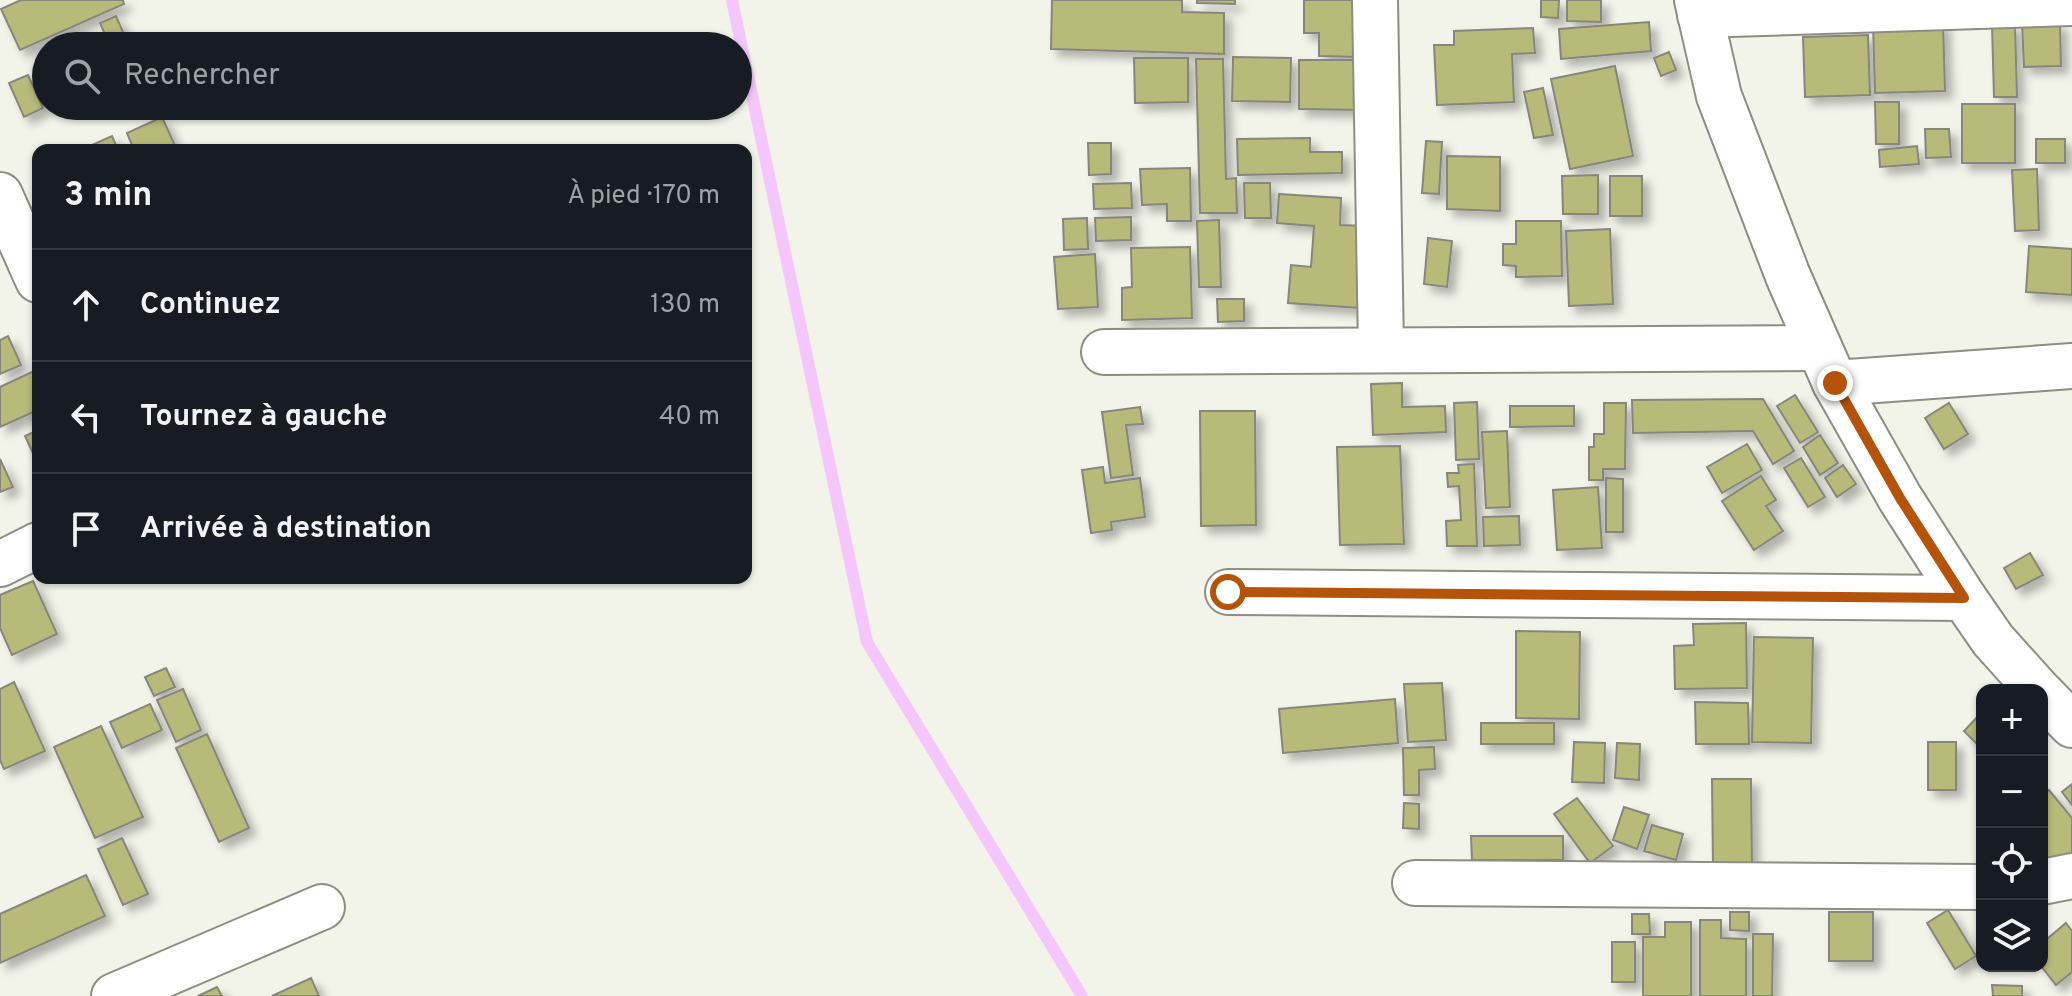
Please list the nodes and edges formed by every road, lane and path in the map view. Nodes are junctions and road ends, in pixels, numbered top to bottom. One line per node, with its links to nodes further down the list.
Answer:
1 (1375, 0): 6 (street)
2 (2072, 3): 3 (street)
3 (1698, 8): 8 (street)
4 (0, 195): 5 (street)
5 (32, 267)
6 (1381, 348): 7 (street); 8 (street)
7 (1104, 352)
8 (1827, 365): 9 (street); 13 (street)
9 (2072, 366)
10 (32, 548): 11 (street)
11 (0, 564)
12 (1228, 592): 13 (street)
13 (1964, 598): 14 (street)
14 (2033, 684)
15 (2048, 700): 16 (street)
16 (2072, 725)
17 (2072, 876): 18 (street)
18 (2048, 881)
19 (1415, 883): 20 (street)
20 (1976, 887)
21 (322, 907): 22 (street)
22 (114, 996)

